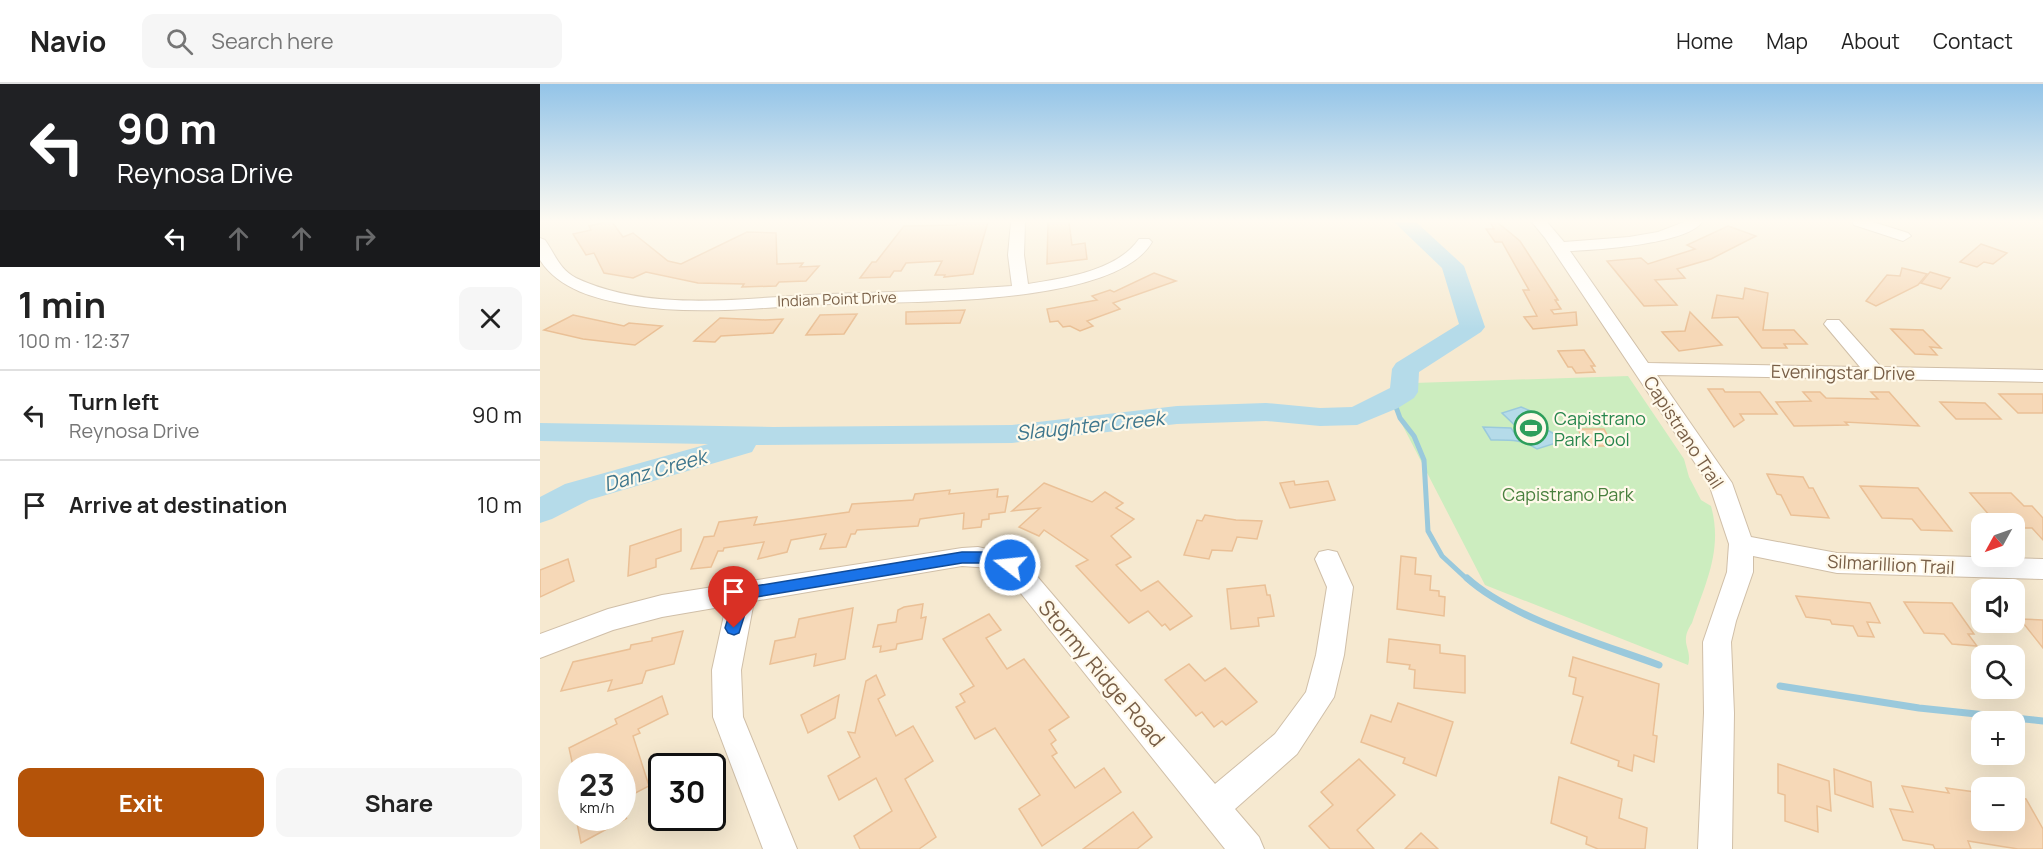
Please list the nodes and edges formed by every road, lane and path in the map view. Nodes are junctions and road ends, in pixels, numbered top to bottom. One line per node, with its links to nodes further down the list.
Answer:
1 (547, 258): 5 (street, Indian Point Drive)
2 (1016, 258): 5 (street)
3 (1127, 258): 5 (street, Indian Point Drive)
4 (1567, 258): 7 (street, Capistrano Trail)
5 (1021, 290)
6 (1833, 324): 8 (street)
7 (1642, 369): 8 (street, Eveningstar Drive); 10 (street, Capistrano Trail)
8 (1875, 372): 9 (street, Eveningstar Drive)
9 (2043, 376)
10 (1741, 544): 12 (street, Silmarillion Trail); 18 (street, Capistrano Trail)
11 (1328, 559): 15 (street)
12 (2043, 569)
13 (743, 593): 14 (street, Stormy Ridge Road); 15 (street, Stormy Ridge Road); 16 (street)
14 (540, 646)
15 (1213, 807): 17 (street, Stormy Ridge Road)
16 (780, 849)
17 (1247, 849)
18 (1715, 849)

